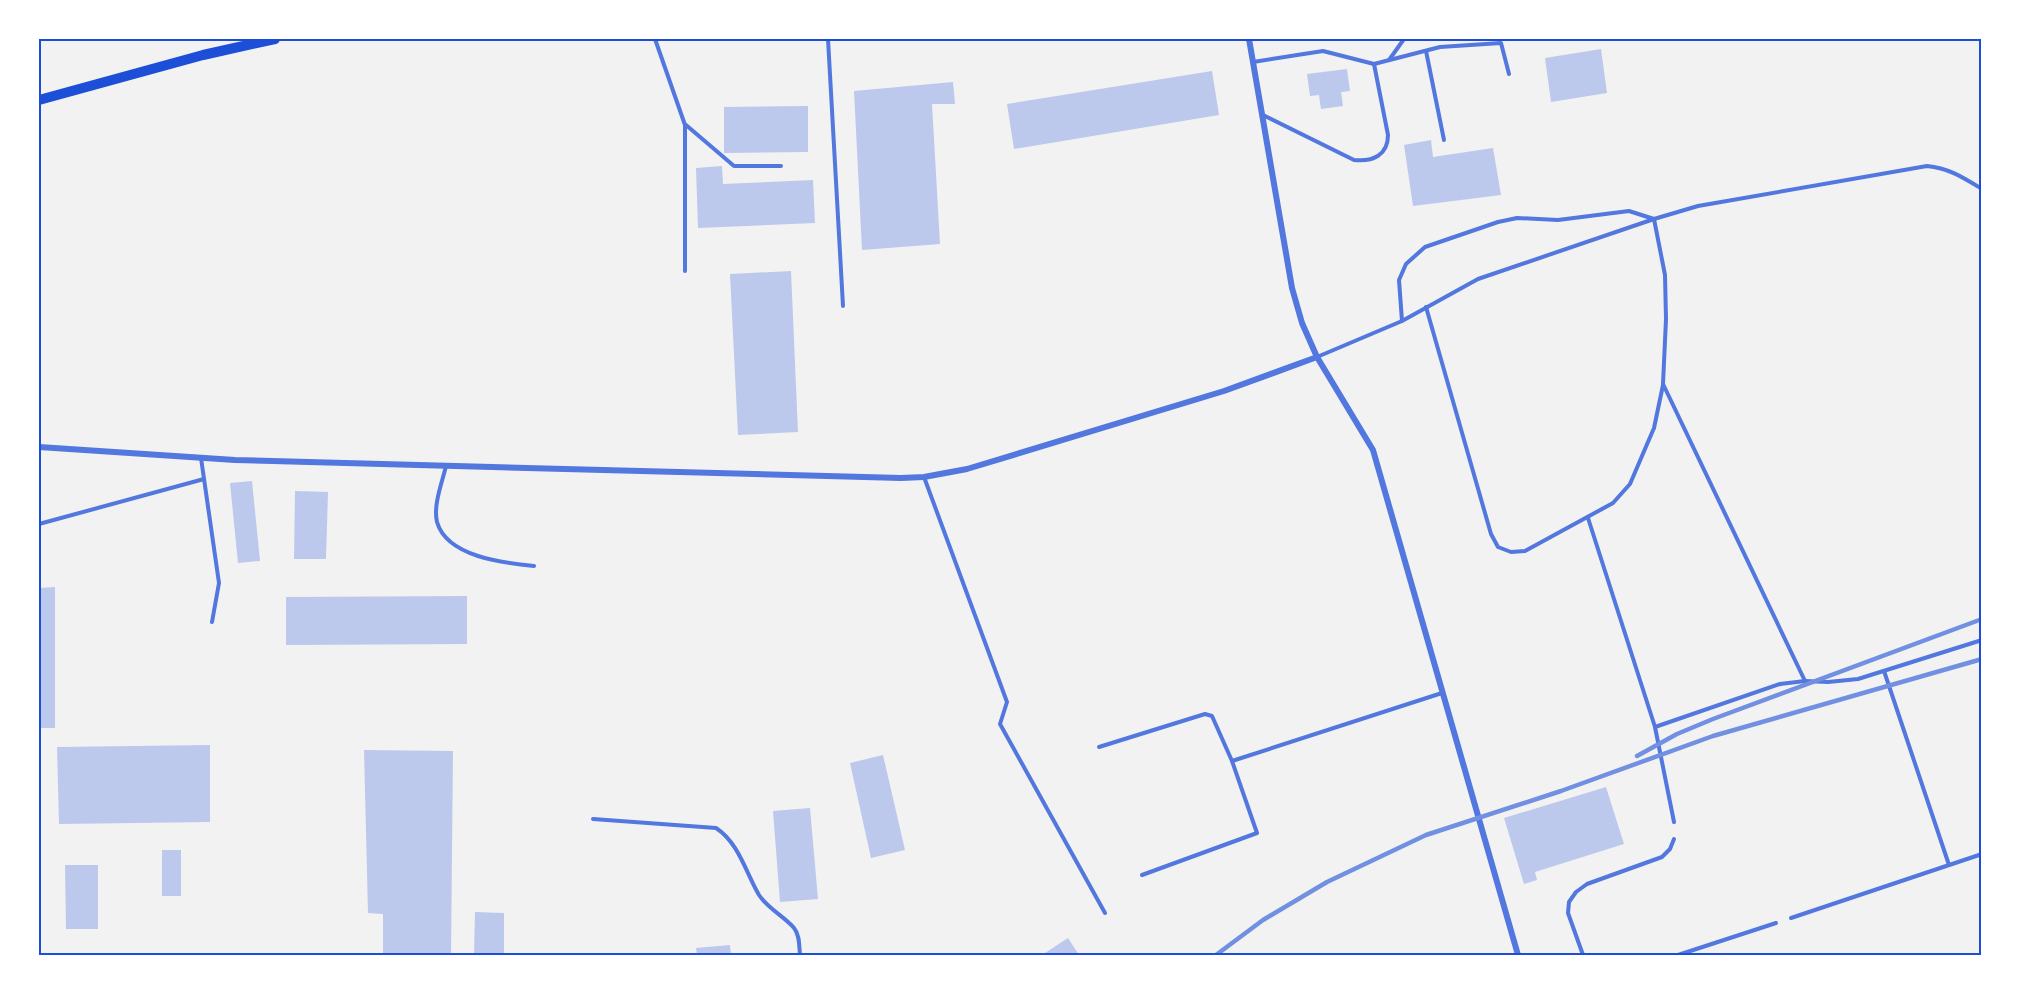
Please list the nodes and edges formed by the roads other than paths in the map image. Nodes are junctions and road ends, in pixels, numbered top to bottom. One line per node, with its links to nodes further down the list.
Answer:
1 (275, 39): 11 (main road)
2 (655, 39): 13 (lane)
3 (828, 39): 19 (lane)
4 (1249, 39): 8 (street)
5 (1404, 39): 7 (lane)
6 (1426, 51): 7 (lane); 10 (lane); 14 (lane)
7 (1388, 60): 9 (lane)
8 (1253, 62): 9 (lane); 12 (street)
9 (1374, 64): 12 (lane)
10 (1509, 74)
11 (39, 100)
12 (1263, 115): 22 (street)
13 (685, 125): 15 (lane); 18 (lane)
14 (1444, 140)
15 (781, 166)
16 (1982, 189): 17 (lane)
17 (1654, 219): 20 (lane); 21 (lane); 23 (lane)
18 (685, 271)
19 (843, 306)
20 (1426, 307): 21 (lane); 29 (lane)
21 (1401, 321): 22 (lane)
22 (1317, 357): 27 (street); 36 (street)
23 (1663, 384): 29 (lane); 35 (lane)
24 (39, 447): 25 (street)
25 (201, 458): 26 (street); 28 (lane)
26 (446, 466): 27 (street); 31 (lane)
27 (924, 477): 46 (lane)
28 (204, 479): 30 (lane); 32 (lane)
29 (1588, 518): 37 (lane)
30 (39, 524)
31 (534, 566)
32 (212, 622)
33 (1982, 640): 34 (lane)
34 (1884, 671): 35 (lane); 44 (lane)
35 (1805, 681): 37 (lane)
36 (1442, 693): 39 (lane); 50 (street)
37 (1655, 727): 41 (lane)
38 (1099, 747): 39 (lane)
39 (1233, 761): 45 (lane)
40 (593, 819): 49 (lane)
41 (1674, 822)
42 (1674, 839): 51 (lane)
43 (1982, 854): 44 (lane)
44 (1949, 865): 47 (lane)
45 (1142, 875)
46 (1105, 913)
47 (1791, 918)
48 (1776, 923): 52 (lane)
49 (800, 955)
50 (1518, 955)
51 (1583, 955)
52 (1678, 955)

